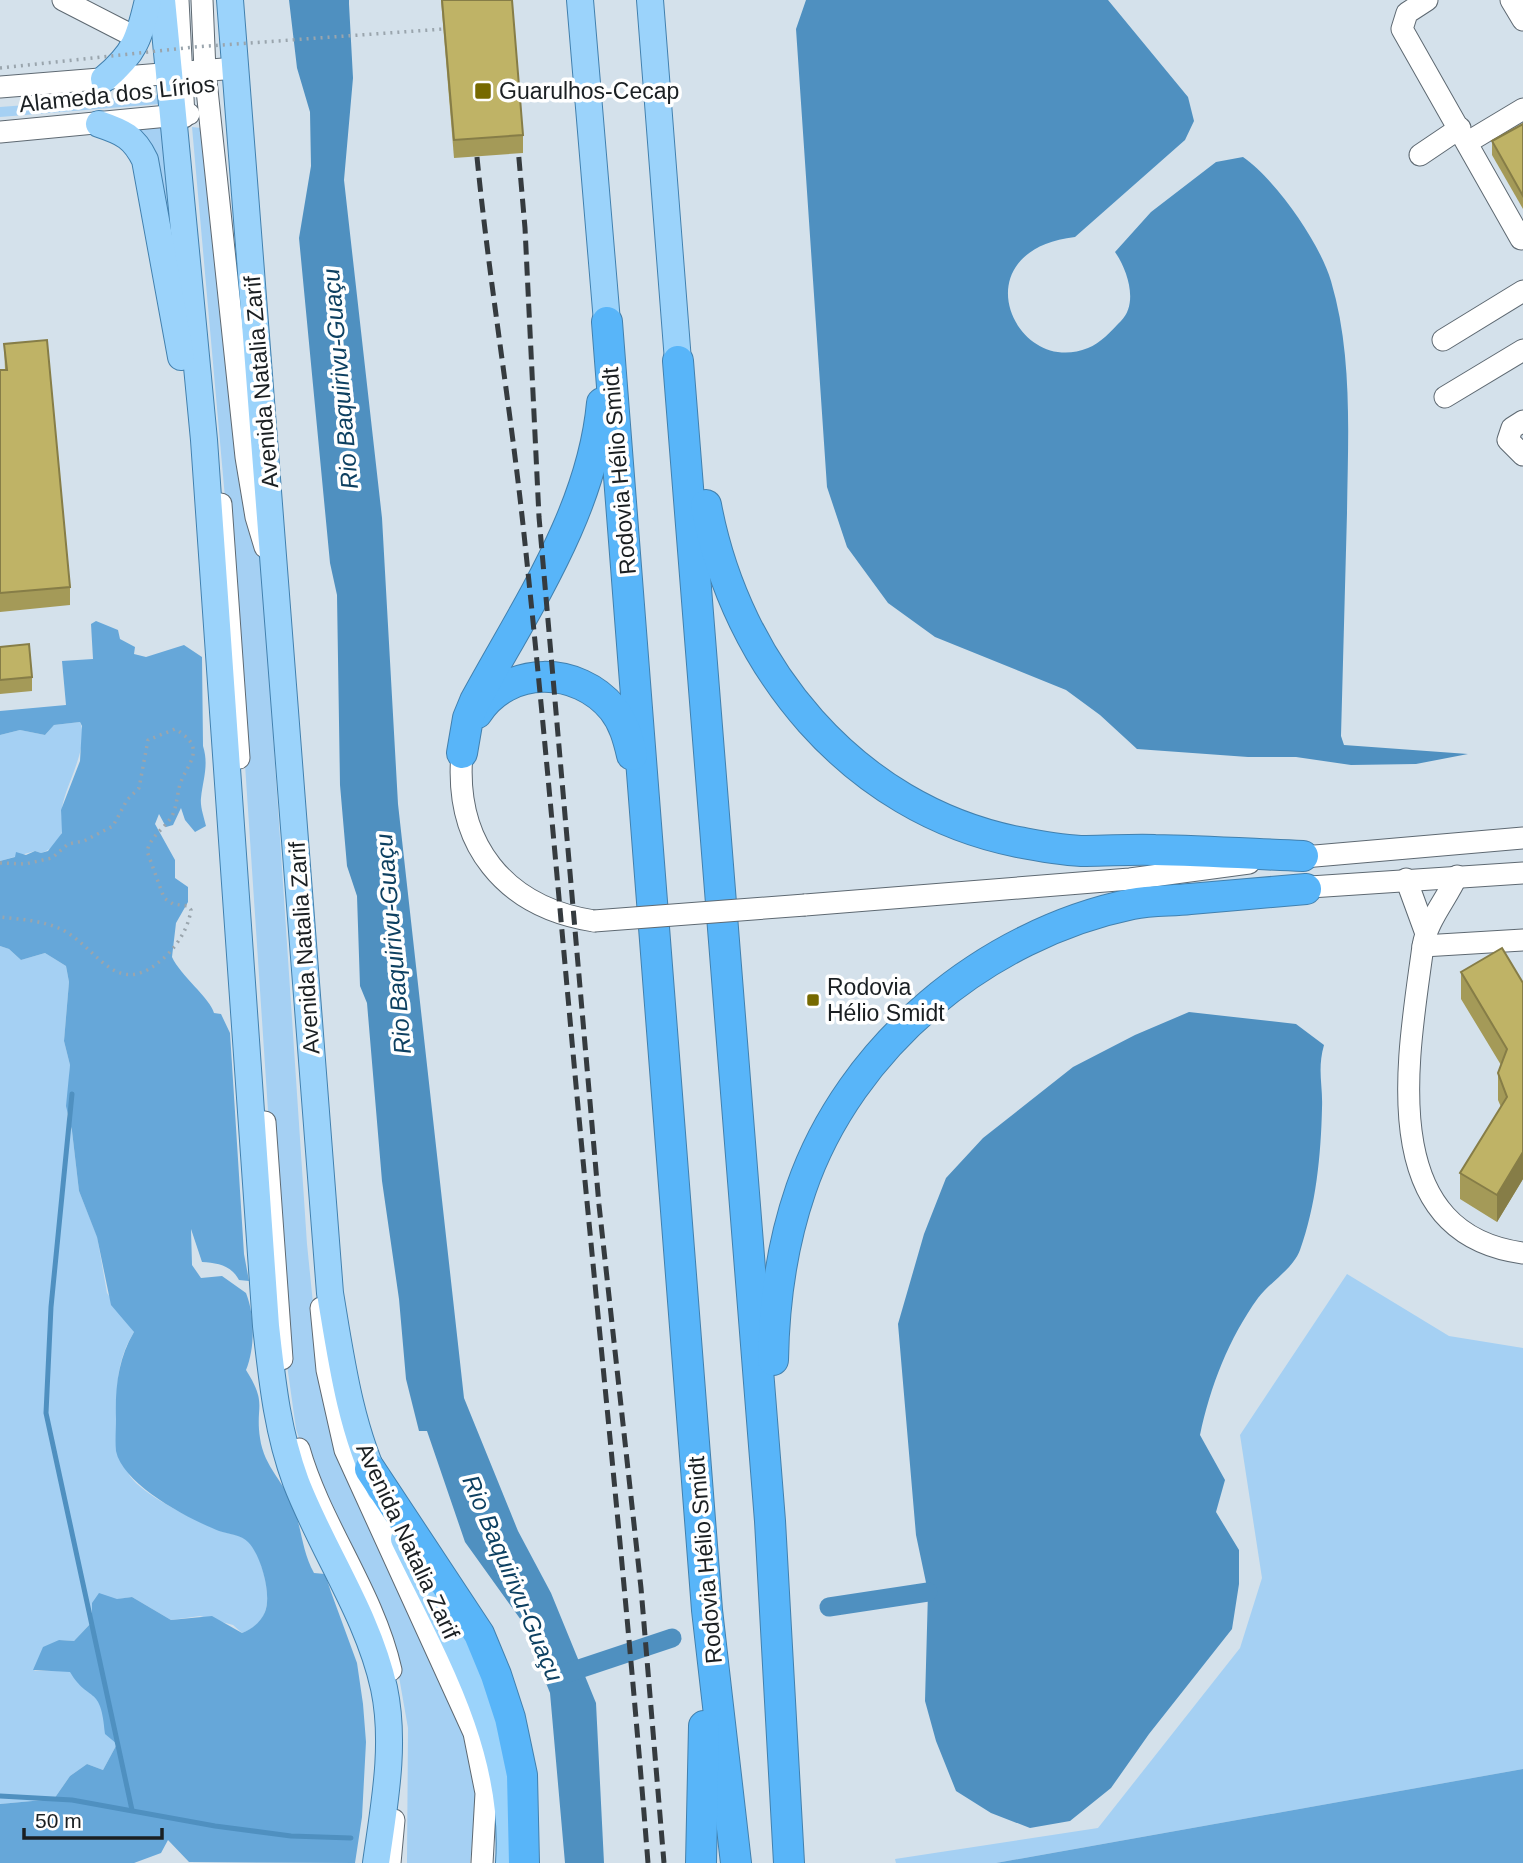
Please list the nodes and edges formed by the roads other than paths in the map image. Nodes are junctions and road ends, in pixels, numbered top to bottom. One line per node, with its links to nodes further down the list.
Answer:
1 (63, 0): 12 (street)
2 (148, 0): 12 (main road)
3 (162, 0): 15 (main road)
4 (178, 0): 15 (street)
5 (202, 0): 14 (street)
6 (230, 0): 13 (main road, Avenida Natalia Zarif)
7 (580, 0): 28 (main road, Rodovia Hélio Smidt)
8 (650, 0): 31 (main road)
9 (1427, 0): 24 (street)
10 (1511, 0): 11 (street)
11 (1523, 20)
12 (139, 39): 16 (main road)
13 (236, 68): 14 (street, Alameda dos Lírios); 18 (main road, Avenida Natalia Zarif)
14 (205, 71): 15 (street, Alameda dos Lírios); 20 (street)
15 (176, 73): 16 (street, Alameda dos Lírios); 21 (main road)
16 (104, 79): 17 (street, Alameda dos Lírios)
17 (0, 87)
18 (239, 108): 20 (street, Alameda dos Lírios); 49 (main road, Avenida Natalia Zarif)
19 (1523, 110): 24 (street)
20 (209, 111): 21 (street, Alameda dos Lírios); 48 (street)
21 (178, 115): 22 (street, Alameda dos Lírios); 34 (main road); 53 (street)
22 (99, 124): 23 (street, Alameda dos Lírios); 34 (main road)
23 (0, 132)
24 (1464, 135): 25 (street); 26 (street)
25 (1420, 155)
26 (1522, 240)
27 (1523, 291): 29 (street)
28 (607, 322): 36 (highway); 37 (highway, Rodovia Hélio Smidt)
29 (1443, 340)
30 (1523, 351): 32 (street)
31 (678, 361): 39 (highway); 50 (highway)
32 (1445, 397)
33 (1523, 421): 35 (street)
34 (204, 440): 52 (main road)
35 (1523, 454)
36 (462, 753): 37 (highway); 42 (street, bridge)
37 (648, 825): 51 (highway, Rodovia Hélio Smidt)
38 (1523, 838): 39 (street)
39 (1303, 856): 42 (street)
40 (1523, 873): 41 (street)
41 (1457, 876): 43 (street); 45 (street)
42 (1130, 879): 44 (street)
43 (1406, 879): 44 (street); 45 (street)
44 (1306, 889): 50 (highway)
45 (1424, 938): 46 (street); 47 (street)
46 (1523, 940)
47 (1523, 1253)
48 (345, 1450): 49 (street); 54 (street)
49 (370, 1469): 55 (main road, Avenida Natalia Zarif); 56 (highway)
50 (770, 1521): 59 (highway)
51 (708, 1610): 57 (highway); 58 (highway, Rodovia Hélio Smidt)
52 (376, 1863)
53 (390, 1863)
54 (482, 1863)
55 (509, 1863)
56 (524, 1863)
57 (701, 1863)
58 (736, 1863)
59 (789, 1863)

